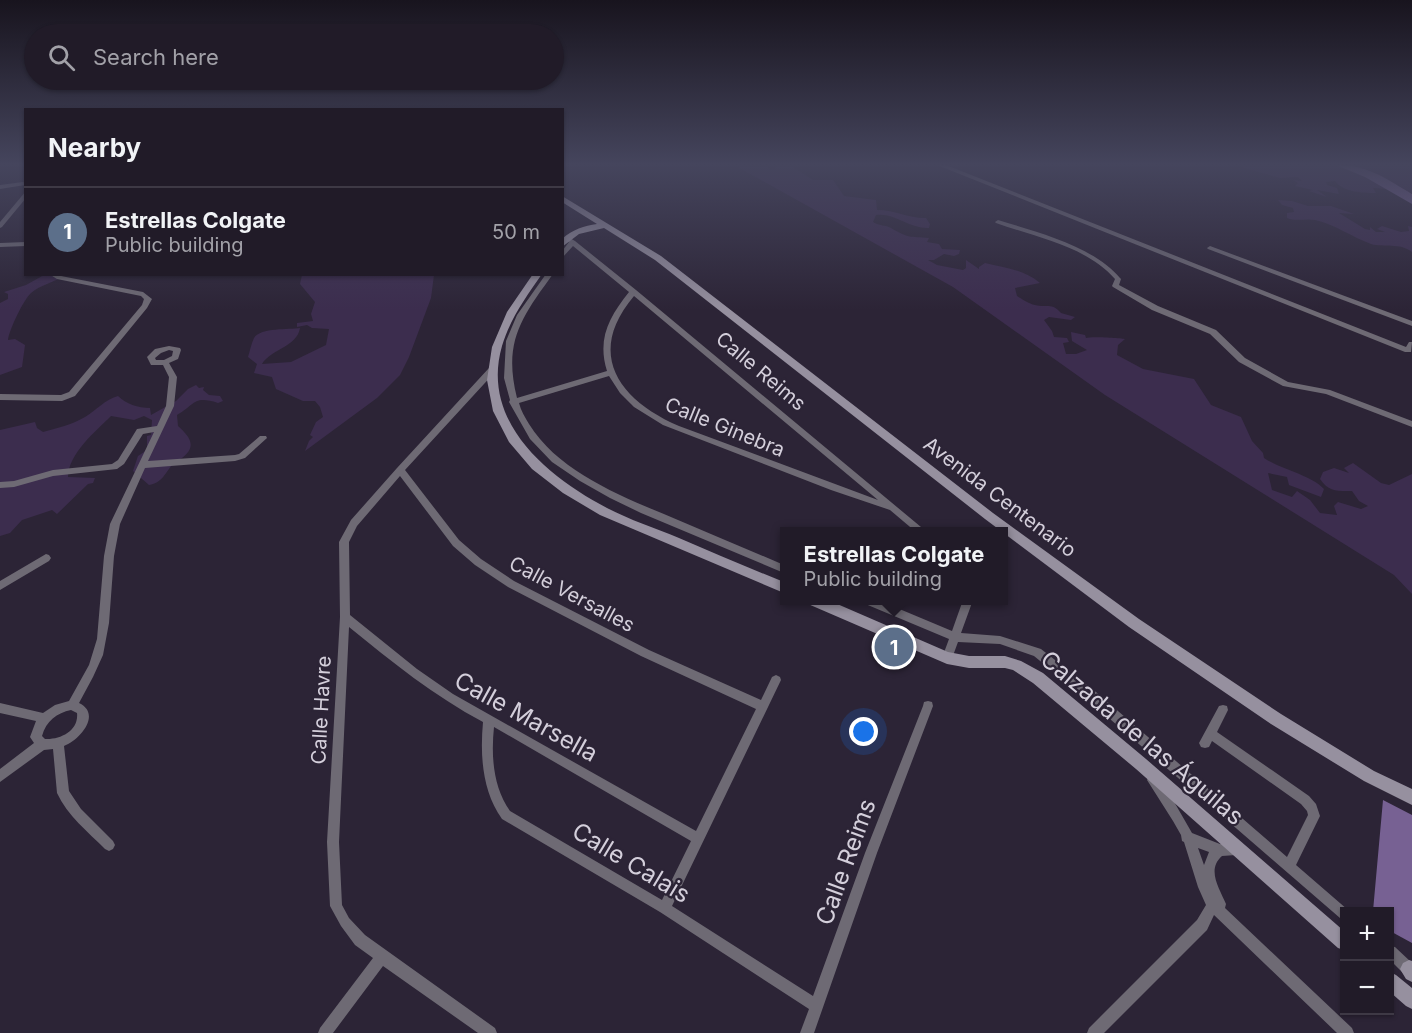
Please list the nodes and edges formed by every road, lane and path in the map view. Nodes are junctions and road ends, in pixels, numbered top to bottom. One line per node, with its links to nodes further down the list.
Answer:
1 (577, 213): 8 (main road)
2 (587, 213): 6 (main road, Avenida Centenario)
3 (1062, 213): 17 (street)
4 (4, 215): 7 (street)
5 (998, 222): 23 (street)
6 (606, 225): 8 (main road); 31 (main road, Avenida Centenario)
7 (0, 226)
8 (569, 240): 15 (street, Calle Reims)
9 (0, 244): 10 (street)
10 (24, 244)
11 (1210, 248): 16 (street)
12 (55, 276): 21 (street)
13 (536, 276): 19 (main road)
14 (549, 276): 22 (street)
15 (634, 291): 20 (street); 29 (street, Calle Reims)
16 (1412, 324)
17 (1412, 344)
18 (165, 363): 24 (street)
19 (492, 370): 27 (street, Calle Havre); 36 (main road)
20 (610, 373): 22 (street); 29 (street, Calle Ginebra)
21 (0, 397)
22 (513, 402): 34 (street)
23 (1412, 424)
24 (160, 428): 26 (street); 28 (street)
25 (263, 438): 26 (street)
26 (142, 465): 44 (street)
27 (400, 470): 40 (street, Calle Havre); 45 (street, Calle Versalles)
28 (0, 485)
29 (894, 508): 30 (street, Calle Reims)
30 (918, 527)
31 (1005, 527)
32 (1008, 530): 55 (main road, Avenida Centenario)
33 (46, 558): 35 (street)
34 (780, 568)
35 (0, 586)
36 (780, 586)
37 (825, 605): 42 (main road, Calzada de las Águilas)
38 (878, 605): 41 (street, Calzada de las Águilas)
39 (966, 605): 41 (street)
40 (345, 617): 50 (street, Calle Marsella); 67 (street, Calle Havre)
41 (956, 637): 42 (street); 61 (street, Calzada de las Águilas)
42 (947, 658): 53 (main road, Calzada de las Águilas)
43 (776, 680): 45 (street)
44 (72, 705): 49 (street); 52 (street)
45 (762, 706): 56 (street)
46 (928, 706): 71 (street, Calle Reims)
47 (0, 708): 49 (street)
48 (1223, 710): 61 (street)
49 (44, 718): 51 (street)
50 (489, 719): 56 (street, Calle Marsella); 63 (street, Calle Calais)
51 (42, 744): 52 (street); 54 (street)
52 (58, 744): 58 (street)
53 (1141, 764): 57 (street); 59 (main road, Calzada de las Águilas)
54 (0, 776)
55 (1412, 797)
56 (697, 837): 63 (street)
57 (1186, 837): 60 (street); 62 (street)
58 (110, 845)
59 (1239, 849): 60 (street); 65 (main road, Calzada de las Águilas)
60 (1220, 850): 62 (street)
61 (1289, 866): 64 (street, Calzada de las Águilas)
62 (1215, 902): 75 (street); 76 (street)
63 (664, 908): 71 (street, Calle Calais)
64 (1340, 911)
65 (1340, 938)
66 (1394, 956): 68 (street)
67 (382, 957): 72 (street); 73 (street, Calle Havre)
68 (1411, 971)
69 (1394, 985): 70 (main road)
70 (1412, 1000)
71 (817, 1006): 74 (street, Calle Reims)
72 (325, 1033)
73 (490, 1033)
74 (807, 1033)
75 (1094, 1033)
76 (1347, 1033)

